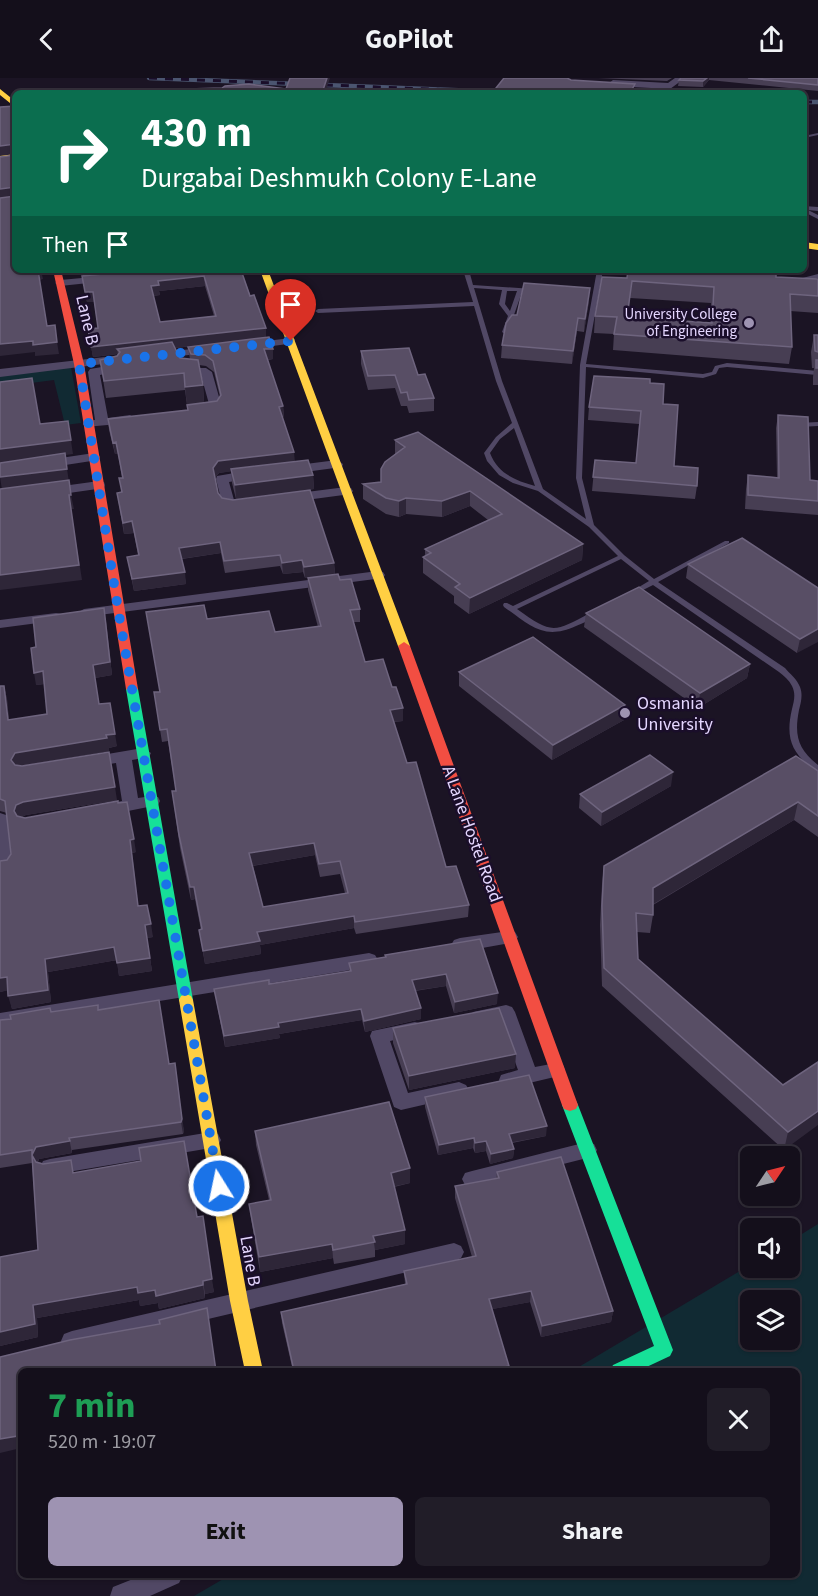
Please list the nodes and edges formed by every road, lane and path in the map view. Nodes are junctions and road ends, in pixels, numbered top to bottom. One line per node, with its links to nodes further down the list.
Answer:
1 (681, 78): 2 (street)
2 (604, 83)
3 (0, 91): 4 (street)
4 (12, 110)
5 (265, 273): 20 (street, A Lane Hostel Road)
6 (467, 273): 11 (lane)
7 (599, 273): 24 (lane)
8 (818, 276): 12 (lane)
9 (59, 277): 10 (street); 23 (street, Lane B)
10 (116, 277)
11 (471, 286): 13 (lane); 16 (lane)
12 (808, 288)
13 (505, 289): 14 (lane); 18 (lane)
14 (520, 290): 15 (lane); 18 (lane)
15 (544, 292)
16 (476, 304): 17 (lane); 30 (lane)
17 (318, 311)
18 (510, 315): 19 (lane)
19 (505, 332)
20 (291, 341): 21 (street); 34 (street, A Lane Hostel Road)
21 (181, 358): 22 (street); 27 (street)
22 (141, 362): 23 (street); 29 (street)
23 (79, 364): 25 (street); 29 (street, Lane B)
24 (583, 365): 26 (lane); 42 (lane)
25 (0, 373)
26 (817, 373)
27 (190, 411)
28 (146, 417): 29 (street)
29 (95, 423): 33 (street, Lane B)
30 (515, 424): 37 (lane); 37 (lane)
31 (818, 424): 32 (lane)
32 (795, 425)
33 (94, 458): 35 (street); 36 (street, Lane B)
34 (336, 464): 38 (street, A Lane Hostel Road); 41 (street)
35 (0, 471)
36 (99, 485): 39 (street); 48 (street, Lane B)
37 (540, 490): 42 (lane)
38 (346, 491): 40 (street); 45 (street, A Lane Hostel Road)
39 (29, 495)
40 (278, 500)
41 (256, 502)
42 (591, 526): 44 (lane)
43 (727, 542): 46 (lane)
44 (622, 556): 46 (lane); 49 (lane)
45 (378, 575): 48 (street); 60 (street, A Lane Hostel Road)
46 (654, 582): 47 (lane); 54 (lane)
47 (625, 597)
48 (118, 609): 50 (street); 51 (street, Lane B)
49 (597, 612)
50 (0, 624)
51 (144, 753): 52 (street); 55 (street, Lane B)
52 (123, 756): 53 (street); 56 (street)
53 (79, 763)
54 (818, 769)
55 (152, 801): 56 (street); 63 (street, Lane B)
56 (131, 805): 57 (street)
57 (96, 811)
58 (0, 819): 59 (street)
59 (4, 867)
60 (509, 936): 61 (street); 67 (street, A Lane Hostel Road)
61 (440, 948)
62 (382, 958): 63 (street)
63 (184, 991): 64 (street); 69 (street, Lane B)
64 (0, 1020)
65 (460, 1021): 68 (street)
66 (437, 1025): 68 (street)
67 (556, 1070): 68 (street); 70 (street, A Lane Hostel Road)
68 (529, 1076)
69 (211, 1140): 71 (street); 74 (street, Lane B)
70 (587, 1150): 72 (street); 77 (street, A Lane Hostel Road)
71 (47, 1167)
72 (472, 1179)
73 (454, 1252): 74 (street)
74 (239, 1301): 75 (street); 76 (street, Lane B)
75 (57, 1345)
76 (253, 1368)
77 (625, 1368)
78 (164, 1578): 79 (street)
79 (122, 1596)

